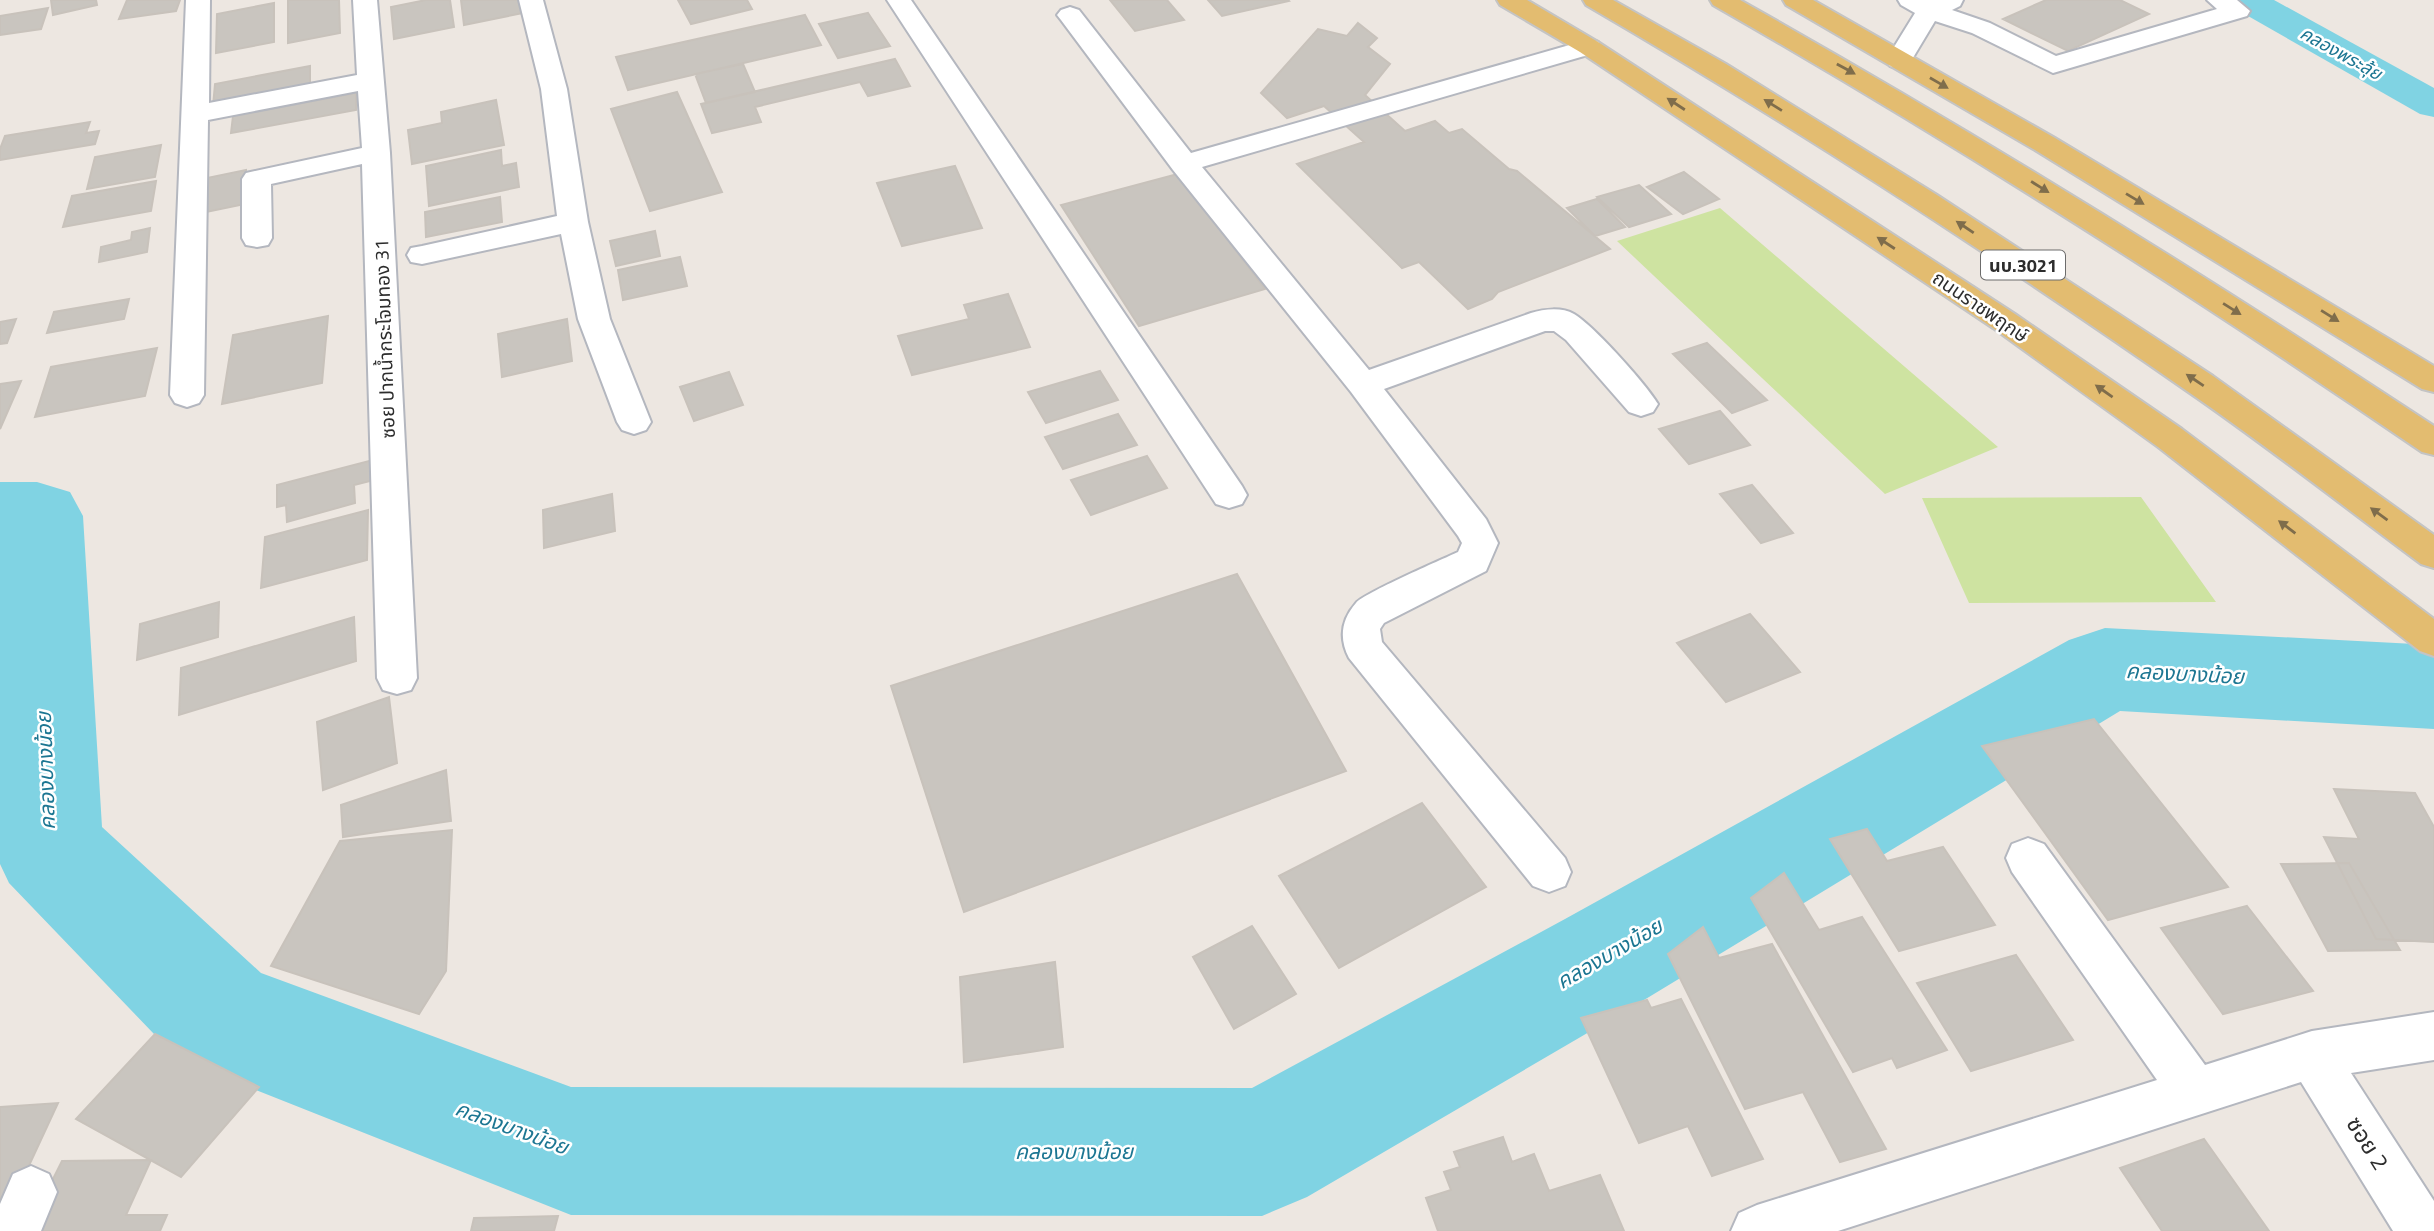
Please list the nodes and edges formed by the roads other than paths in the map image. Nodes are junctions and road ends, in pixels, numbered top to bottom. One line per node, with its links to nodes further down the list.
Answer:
1 (198, 0): 17 (street)
2 (365, 0): 16 (street, ซอย ปากน้ำกระโจมทอง 31)
3 (531, 0): 20 (street)
4 (899, 0): 29 (street)
5 (1509, 0): 13 (main road, ถนนราชพฤกษ์ / นบ.3021)
6 (1519, 0): 13 (main road)
7 (1595, 0): 30 (main road, นบ.3021, one-way to 7)
8 (1722, 0): 28 (main road, one-way to 28)
9 (1796, 0): 15 (main road)
10 (2219, 0): 11 (street)
11 (1930, 3): 15 (street)
12 (1070, 15): 19 (street)
13 (1558, 28): 14 (main road, ถนนราชพฤกษ์ / นบ.3021)
14 (1589, 47): 19 (street); 31 (main road, ถนนราชพฤกษ์ / นบ.3021, one-way to 14)
15 (1899, 60): 23 (main road, one-way to 23)
16 (369, 81): 17 (street); 18 (street, ซอย ปากน้ำกระโจมทอง 31)
17 (195, 114): 25 (street)
18 (376, 153): 21 (street); 32 (street, ซอย ปากน้ำกระโจมทอง 31)
19 (1183, 164): 24 (street)
20 (573, 222): 22 (street); 27 (street)
21 (257, 238)
22 (422, 255)
23 (2434, 381)
24 (1363, 384): 26 (street); 34 (street)
25 (187, 395)
26 (1641, 404)
27 (634, 422)
28 (2434, 443)
29 (1229, 495)
30 (2434, 554)
31 (2434, 640)
32 (397, 678)
33 (2028, 859): 37 (street)
34 (1549, 873)
35 (2434, 1036): 36 (street)
36 (2312, 1055): 37 (street); 39 (street, ซอย 2)
37 (2194, 1091): 38 (street)
38 (1757, 1231)
39 (2423, 1231)

